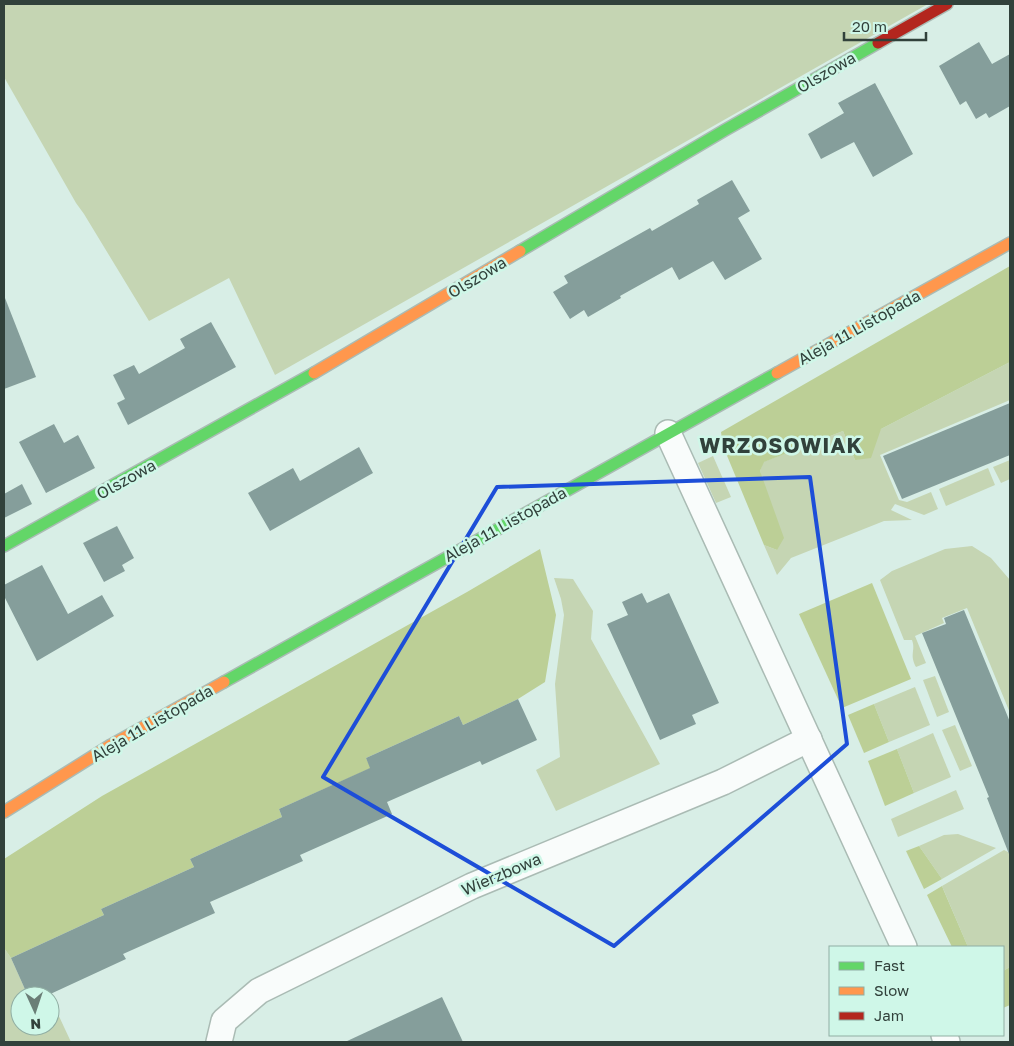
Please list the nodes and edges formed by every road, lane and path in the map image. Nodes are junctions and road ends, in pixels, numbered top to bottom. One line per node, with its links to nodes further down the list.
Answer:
1 (947, 4): 4 (street, Olszowa)
2 (1010, 243): 3 (street, Aleja 11 Listopada)
3 (668, 433): 5 (street); 6 (street, Aleja 11 Listopada)
4 (4, 546)
5 (809, 739): 7 (street); 8 (street, Wierzbowa)
6 (4, 812)
7 (904, 946)
8 (219, 1042)

